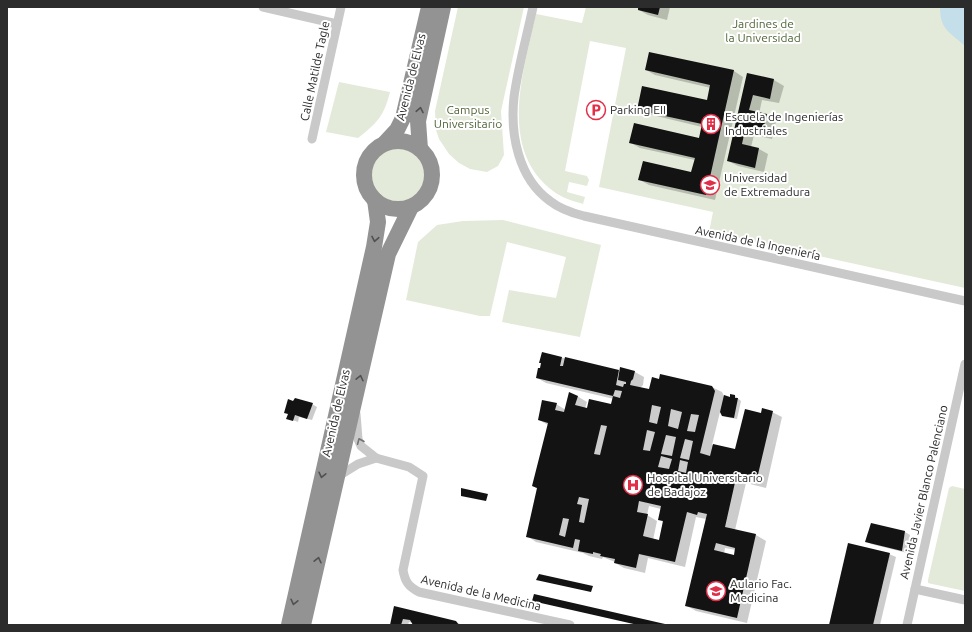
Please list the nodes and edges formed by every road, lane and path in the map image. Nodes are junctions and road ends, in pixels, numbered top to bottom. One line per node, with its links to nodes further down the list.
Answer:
1 (263, 7): 6 (street)
2 (341, 7): 6 (street, Calle Matilde Tagle)
3 (428, 7): 8 (highway, Avenida de Elvas)
4 (443, 7): 9 (highway, Avenida de Elvas, one-way to 4)
5 (533, 7): 12 (street, Avenida de la Ingeniería)
6 (337, 24): 7 (street, Calle Matilde Tagle)
7 (312, 139)
8 (385, 143): 9 (highway); 10 (highway)
9 (420, 148): 11 (highway)
10 (375, 200): 11 (highway); 19 (highway, Avenida de Elvas, one-way to 19)
11 (410, 207): 14 (highway, Avenida de Elvas, one-way to 11)
12 (965, 301)
13 (965, 364): 17 (street, Avenida Javier Blanco Palenciano)
14 (355, 399): 15 (street, Avenida de Elvas, one-way to 14); 16 (highway, Avenida de Elvas)
15 (376, 458): 16 (street, Avenida de Elvas); 21 (street, Avenida de la Medicina)
16 (337, 477): 20 (highway, Avenida de Elvas, one-way to 16)
17 (915, 589): 18 (street); 22 (street, Avenida Javier Blanco Palenciano)
18 (965, 600)
19 (289, 625)
20 (304, 625)
21 (570, 625)
22 (907, 625)

